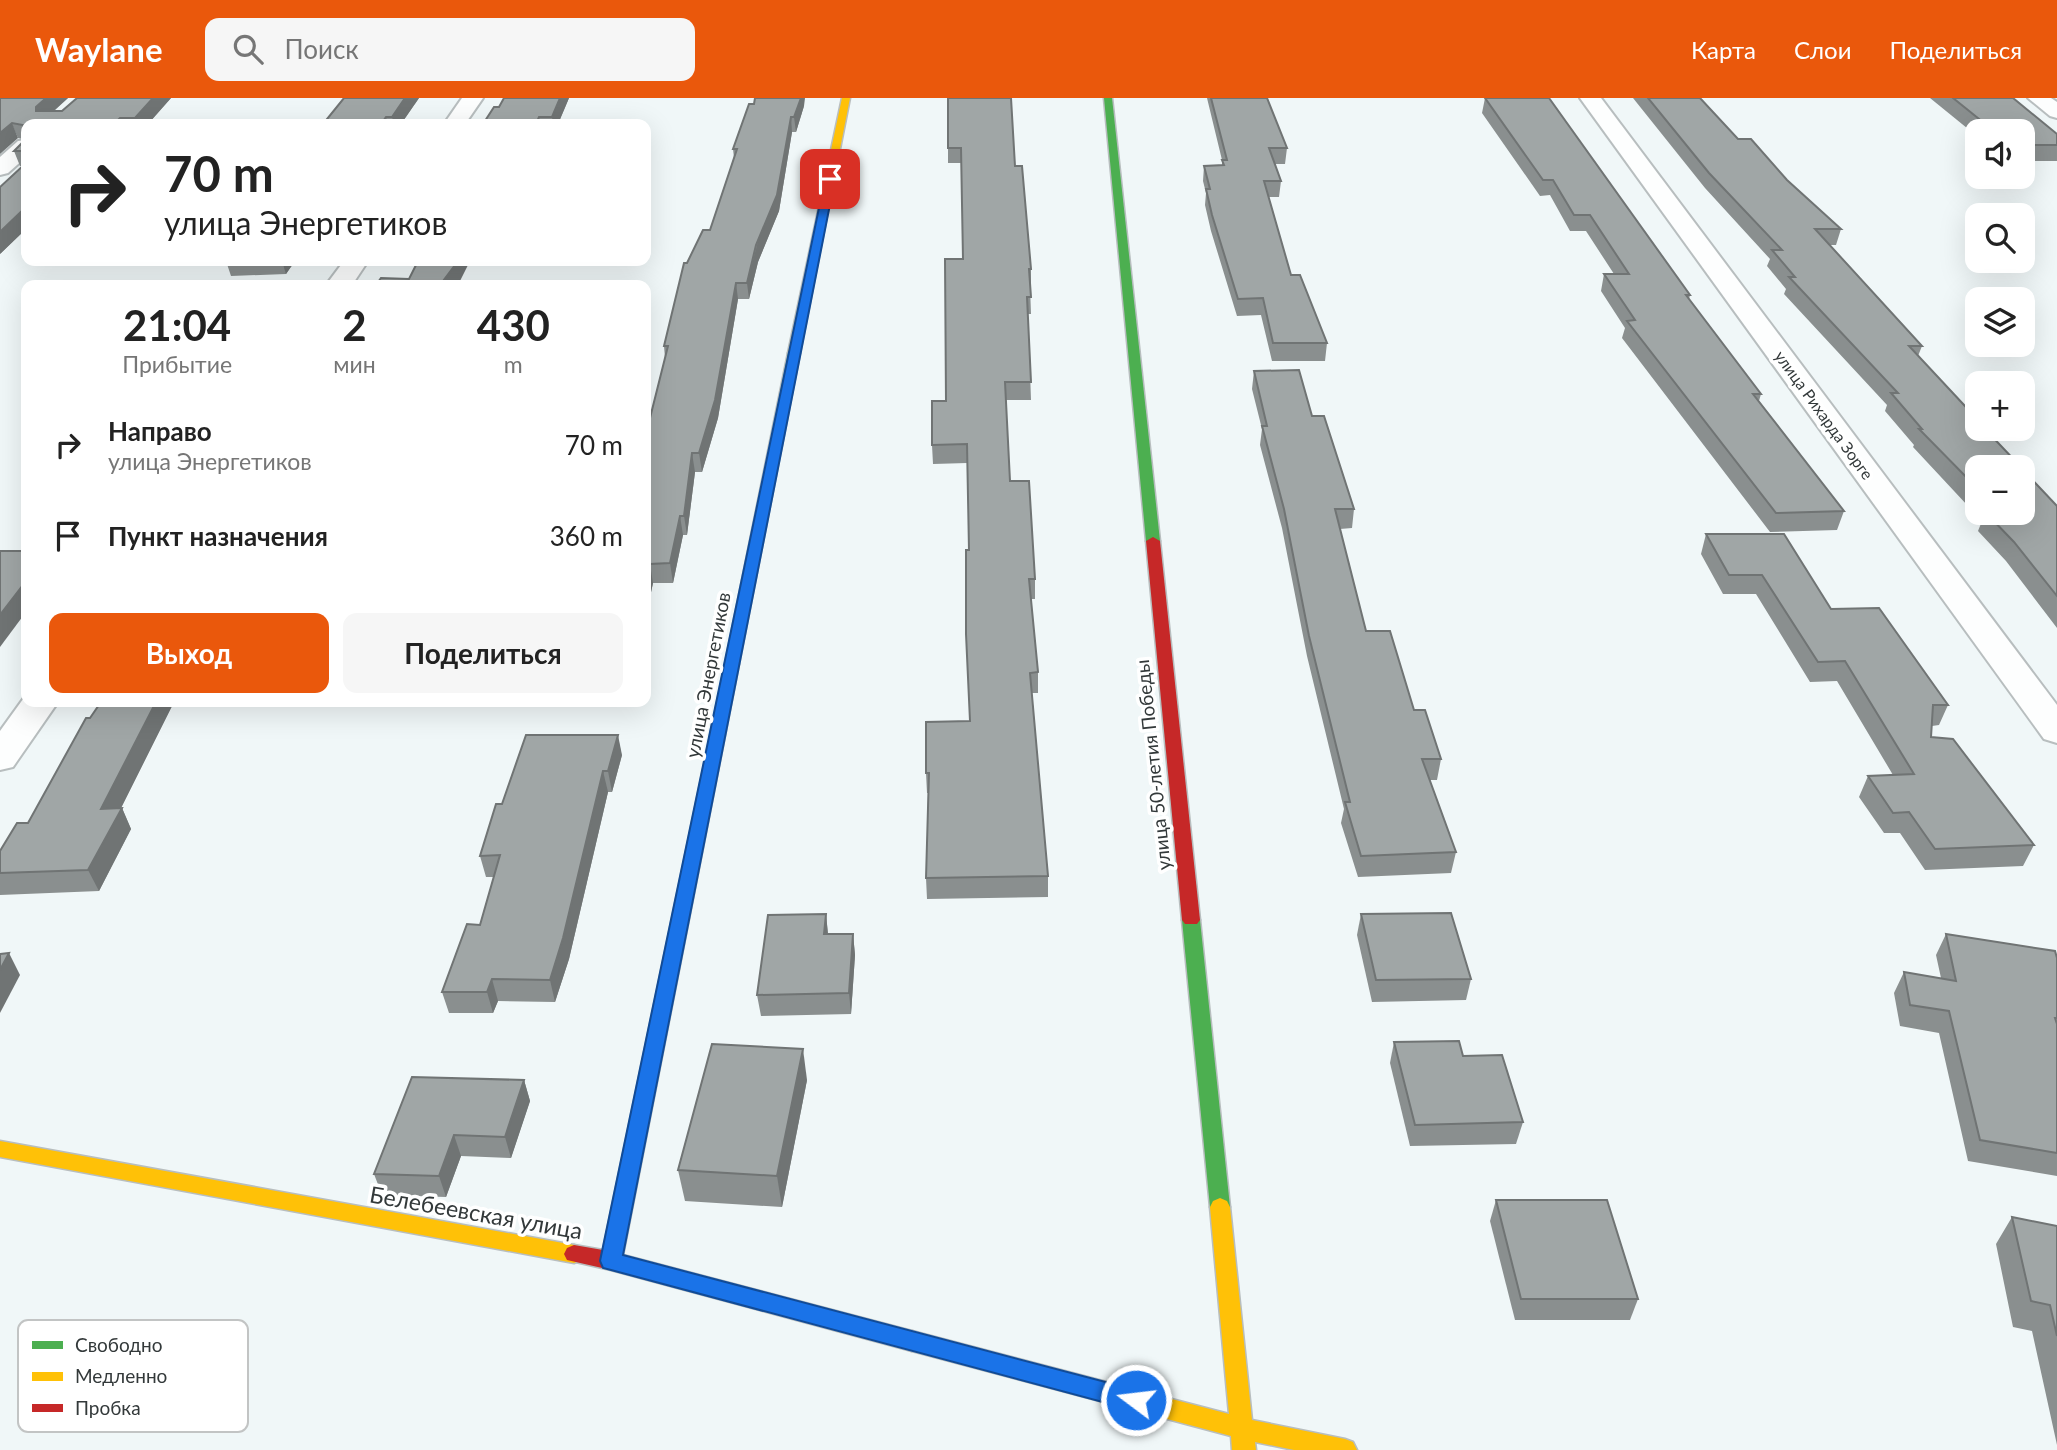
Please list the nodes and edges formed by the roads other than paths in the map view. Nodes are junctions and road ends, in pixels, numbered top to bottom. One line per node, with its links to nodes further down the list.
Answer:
1 (473, 98): 7 (street)
2 (846, 98): 14 (street, улица Энергетиков)
3 (1108, 98): 15 (street, улица 50-летия Победы)
4 (1590, 98): 11 (street, улица Рихарда Зорге)
5 (2038, 98): 6 (street)
6 (2057, 113)
7 (458, 119)
8 (21, 150): 9 (street)
9 (0, 168)
10 (36, 707): 12 (street)
11 (2057, 732)
12 (0, 758)
13 (0, 1149): 14 (street, Белебеевская улица)
14 (611, 1261): 15 (street, Белебеевская улица)
15 (1241, 1428): 16 (street, улица 50-летия Победы); 17 (street, Белебеевская улица)
16 (1244, 1450)
17 (1345, 1450)

